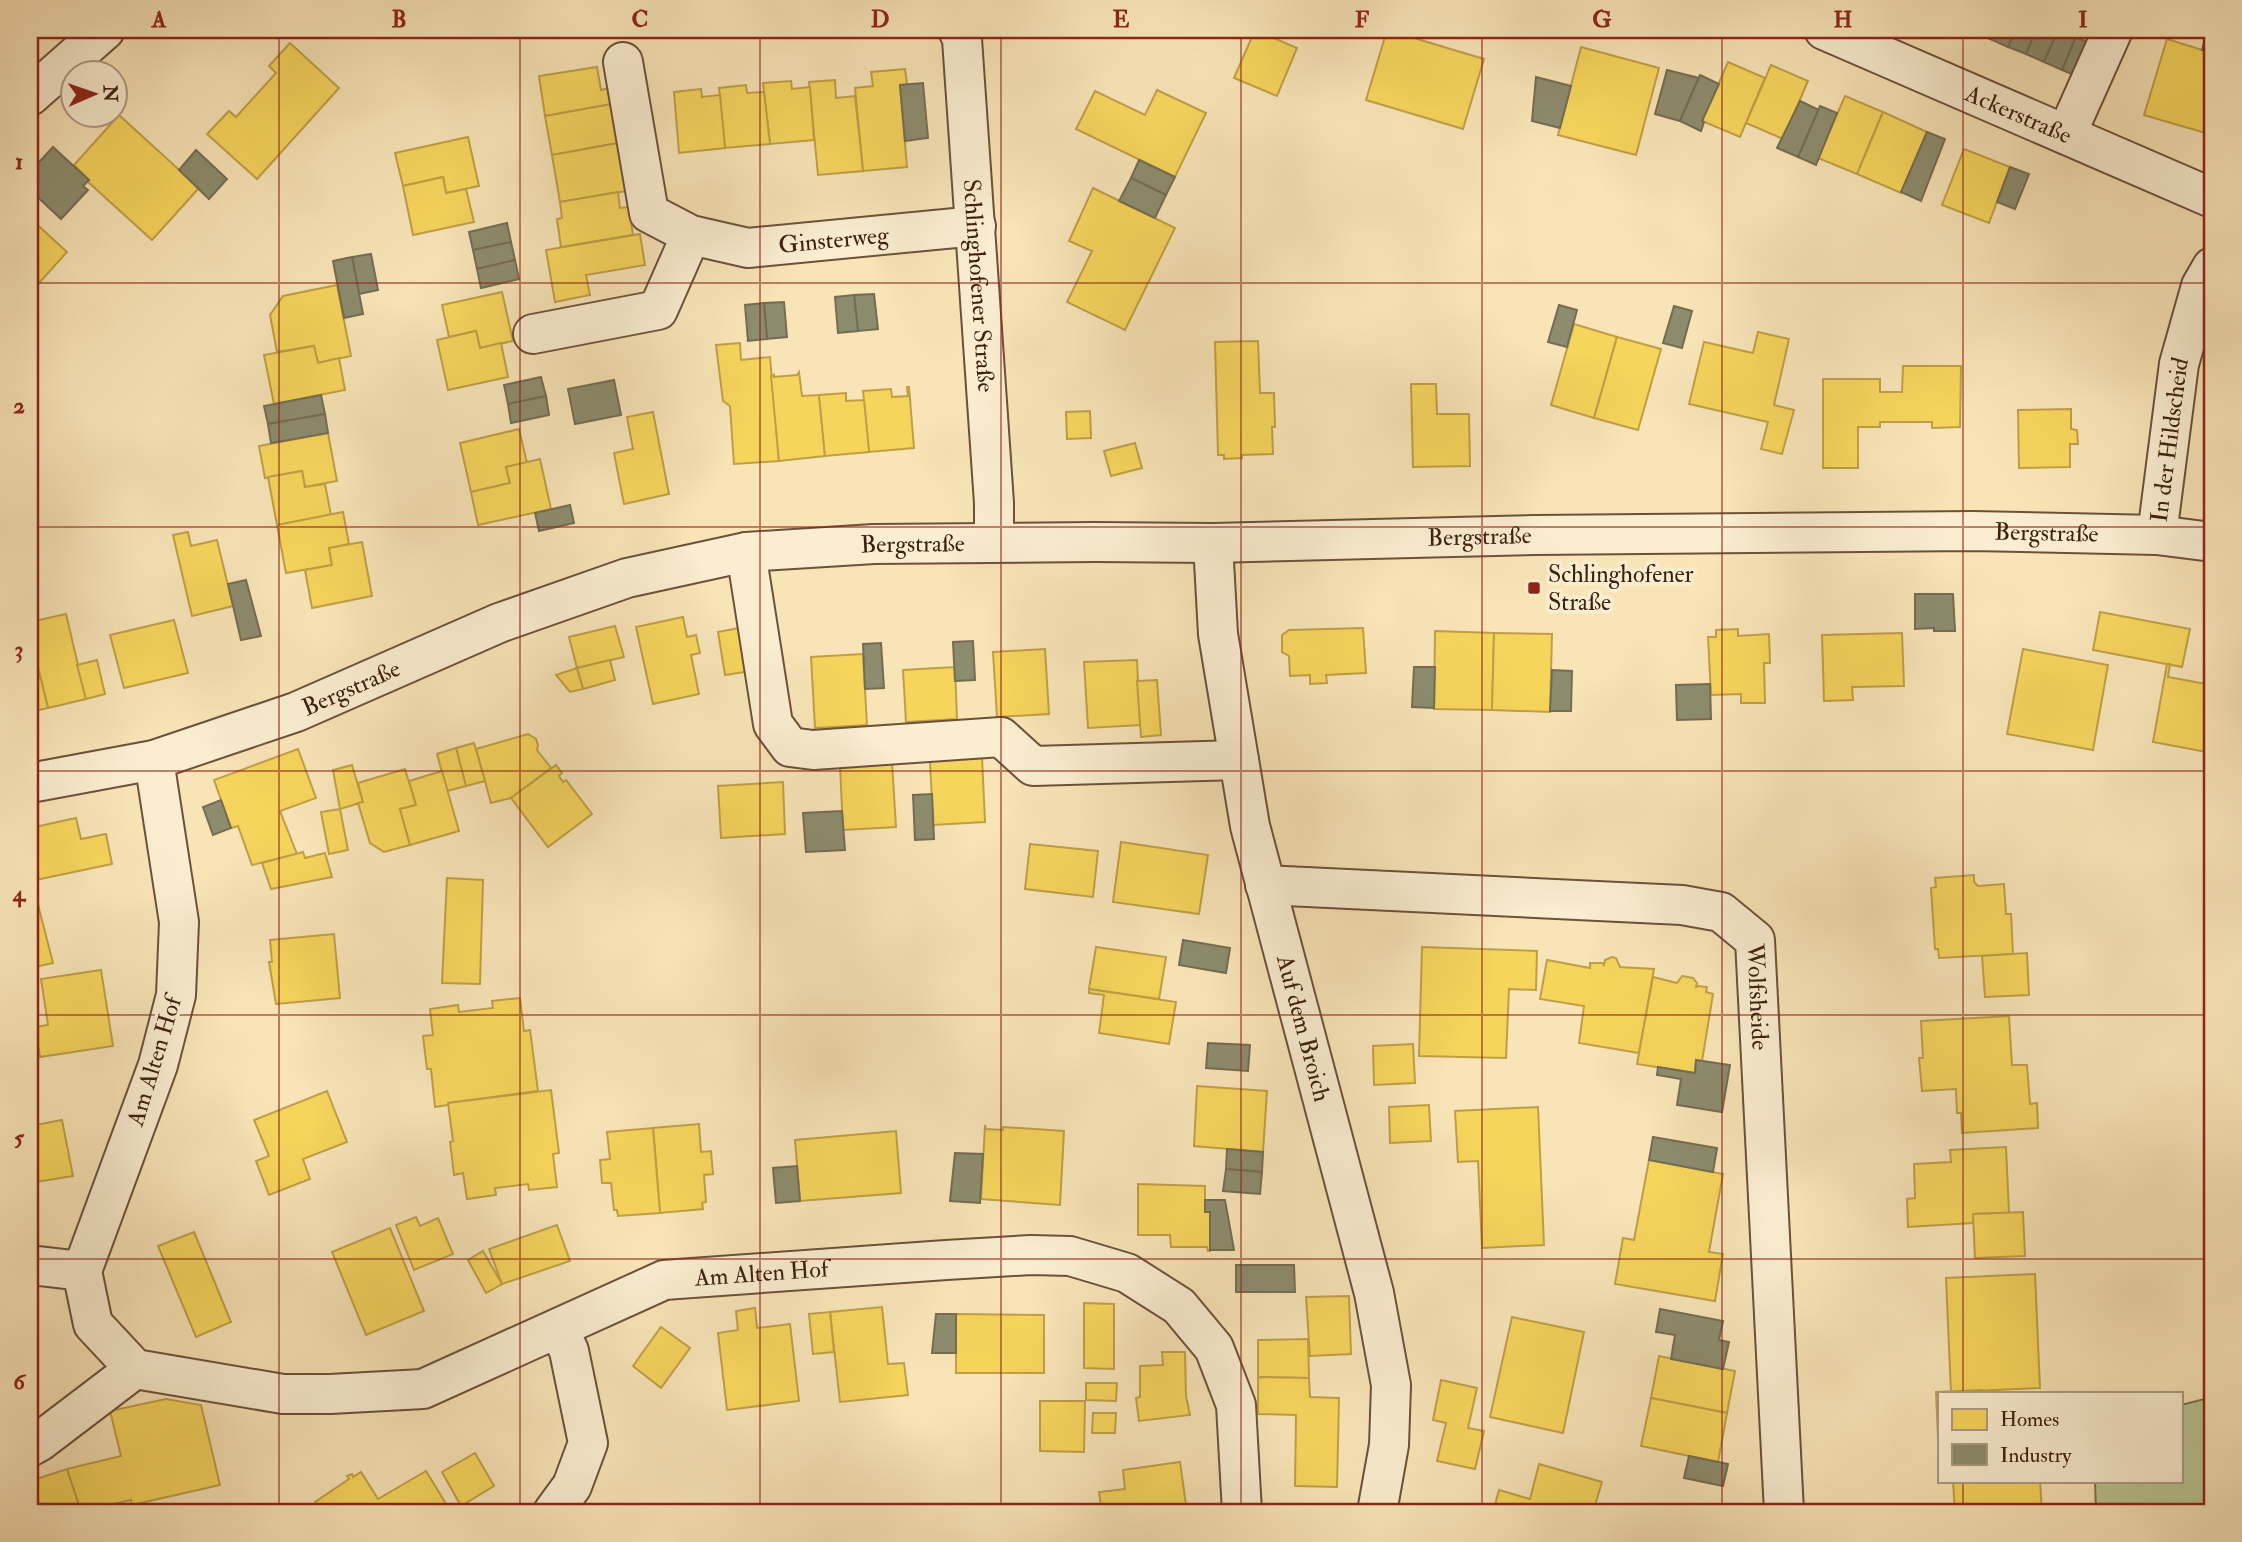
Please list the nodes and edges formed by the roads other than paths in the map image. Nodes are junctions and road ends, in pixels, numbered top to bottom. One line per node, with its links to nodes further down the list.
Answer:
1 (105, 30): 6 (street)
2 (958, 30): 9 (street, Schlinghofener Straße)
3 (1824, 30): 7 (street, Ackerstraße)
4 (2113, 30): 7 (street)
5 (623, 62): 10 (street, Ginsterweg)
6 (30, 96)
7 (2067, 133): 8 (street, Ackerstraße)
8 (2212, 198)
9 (976, 226): 10 (street, Ginsterweg); 14 (street, Schlinghofener Straße)
10 (691, 235): 12 (street)
11 (2212, 267): 13 (street, In der Hildscheid)
12 (533, 334)
13 (2157, 535): 15 (street, Bergstraße); 16 (street, Bergstraße)
14 (994, 542): 16 (street, Bergstraße); 17 (street, Bergstraße)
15 (2212, 542)
16 (1213, 543): 19 (street, Auf dem Broich)
17 (746, 552): 18 (street, Bergstraße); 19 (street)
18 (154, 760): 20 (street, Bergstraße); 23 (street, Am Alten Hof)
19 (1239, 760): 21 (street, Auf dem Broich)
20 (30, 783)
21 (1265, 885): 29 (street, Auf dem Broich); 30 (street, Wolfsheide)
22 (30, 1265): 23 (street)
23 (82, 1271): 25 (street)
24 (559, 1329): 25 (street, Am Alten Hof); 27 (street); 28 (street, Am Alten Hof)
25 (135, 1369): 26 (street)
26 (30, 1447)
27 (552, 1512)
28 (1242, 1512)
29 (1377, 1512)
30 (1784, 1512)

